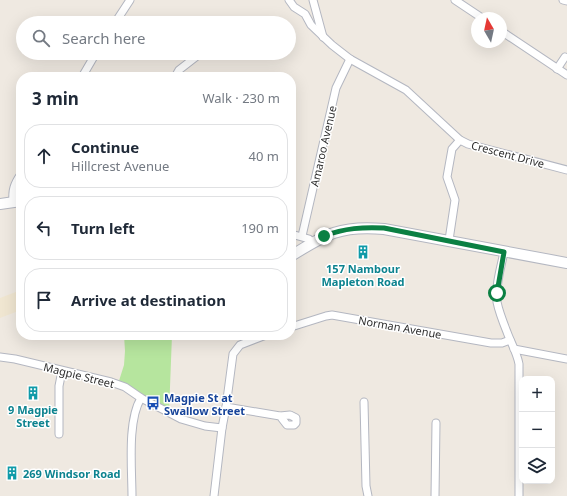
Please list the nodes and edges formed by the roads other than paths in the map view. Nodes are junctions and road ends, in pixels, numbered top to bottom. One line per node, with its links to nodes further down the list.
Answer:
1 (130, 0): 8 (street)
2 (289, 0): 10 (street)
3 (313, 0): 10 (street)
4 (455, 0): 7 (street)
5 (563, 0): 6 (street)
6 (567, 1)
7 (473, 12)
8 (120, 16)
9 (507, 35): 15 (street)
10 (323, 37): 12 (street)
11 (565, 57): 15 (street)
12 (350, 59): 19 (street); 26 (street, Amaroo Avenue)
13 (92, 60): 16 (street)
14 (192, 60): 17 (street)
15 (557, 69): 18 (street)
16 (85, 72)
17 (178, 72)
18 (567, 75)
19 (460, 140): 20 (street, Crescent Drive); 27 (street, Crescent Drive)
20 (567, 170)
21 (16, 182): 22 (street)
22 (16, 200)
23 (16, 202): 24 (main road)
24 (0, 204)
25 (296, 235): 26 (street)
26 (302, 236): 28 (street)
27 (449, 240): 28 (main road); 29 (main road)
28 (312, 243): 30 (main road)
29 (504, 252): 31 (main road); 34 (street)
30 (296, 253)
31 (567, 264)
32 (296, 325): 34 (street, Norman Avenue)
33 (251, 340): 41 (street)
34 (510, 340): 35 (street)
35 (514, 349): 37 (street); 50 (street)
36 (0, 357): 38 (street, Magpie Street)
37 (567, 359)
38 (62, 371): 39 (street, Magpie Street); 45 (street)
39 (141, 398): 44 (street, Magpie Street); 46 (street)
40 (364, 402): 48 (street)
41 (226, 407): 42 (street); 44 (street)
42 (280, 416)
43 (436, 423): 49 (street)
44 (222, 428): 47 (street)
45 (59, 434)
46 (132, 496)
47 (214, 496)
48 (368, 496)
49 (435, 496)
50 (520, 496)

